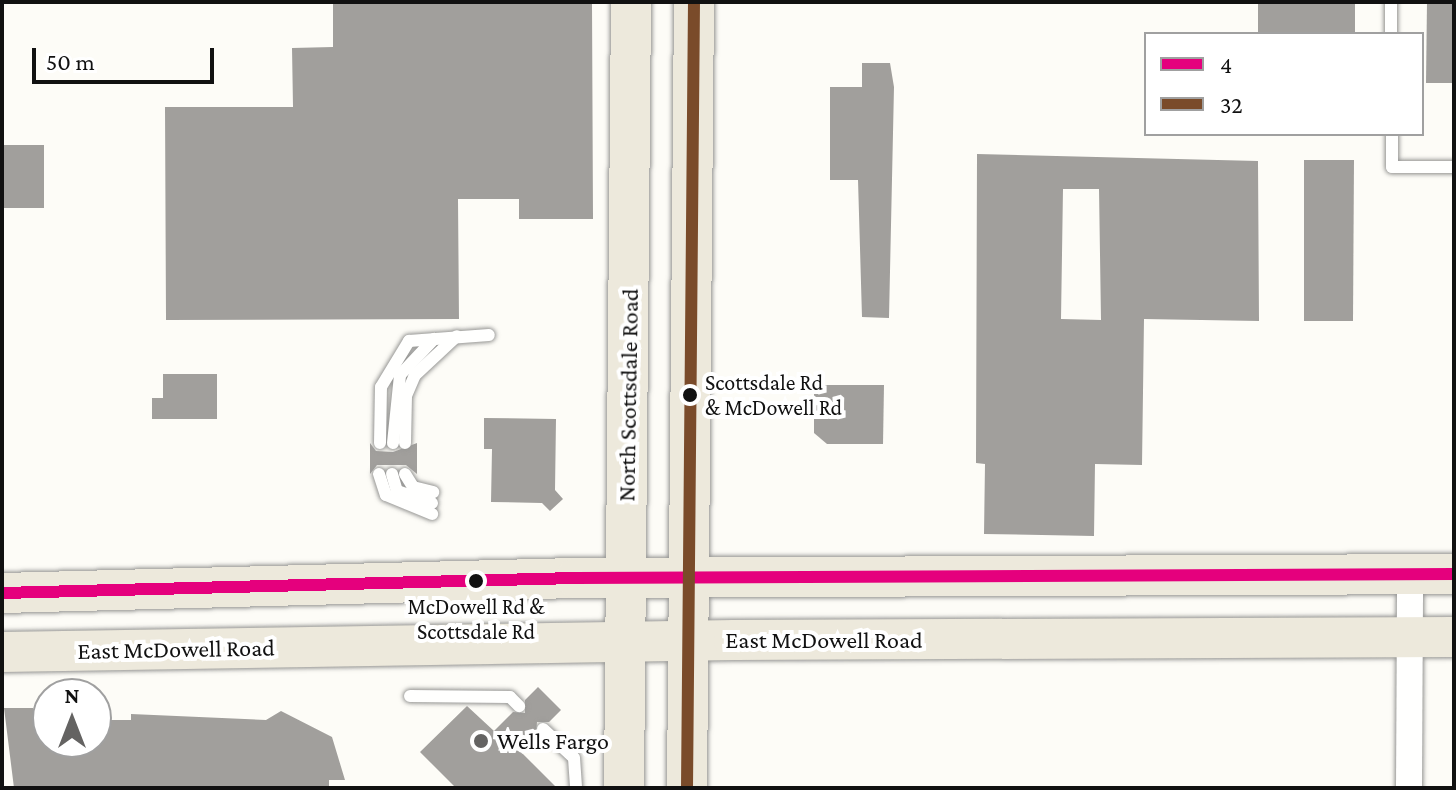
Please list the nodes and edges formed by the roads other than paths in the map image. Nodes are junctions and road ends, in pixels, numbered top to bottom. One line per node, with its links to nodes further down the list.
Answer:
1 (631, 2): 12 (main road, North Scottsdale Road)
2 (694, 2): 13 (main road)
3 (1391, 2): 4 (lane)
4 (1391, 32)
5 (1392, 136): 6 (lane)
6 (1454, 167)
7 (460, 335): 7 (lane); 8 (lane)
8 (489, 335)
9 (432, 503): 9 (lane)
10 (1410, 574): 11 (main road); 13 (main road); 15 (street)
11 (1454, 574)
12 (626, 577): 13 (main road); 14 (main road); 18 (main road, North Scottsdale Road)
13 (694, 577): 17 (main road)
14 (2, 593)
15 (1410, 637): 16 (main road, East McDowell Road); 17 (main road, East McDowell Road); 26 (street)
16 (1454, 637)
17 (691, 641): 18 (main road, East McDowell Road); 25 (main road)
18 (625, 642): 19 (main road, East McDowell Road); 24 (main road, North Scottsdale Road)
19 (2, 652)
20 (410, 696): 21 (lane)
21 (519, 706)
22 (543, 729): 23 (lane)
23 (576, 788)
24 (624, 788)
25 (687, 788)
26 (1409, 788)

